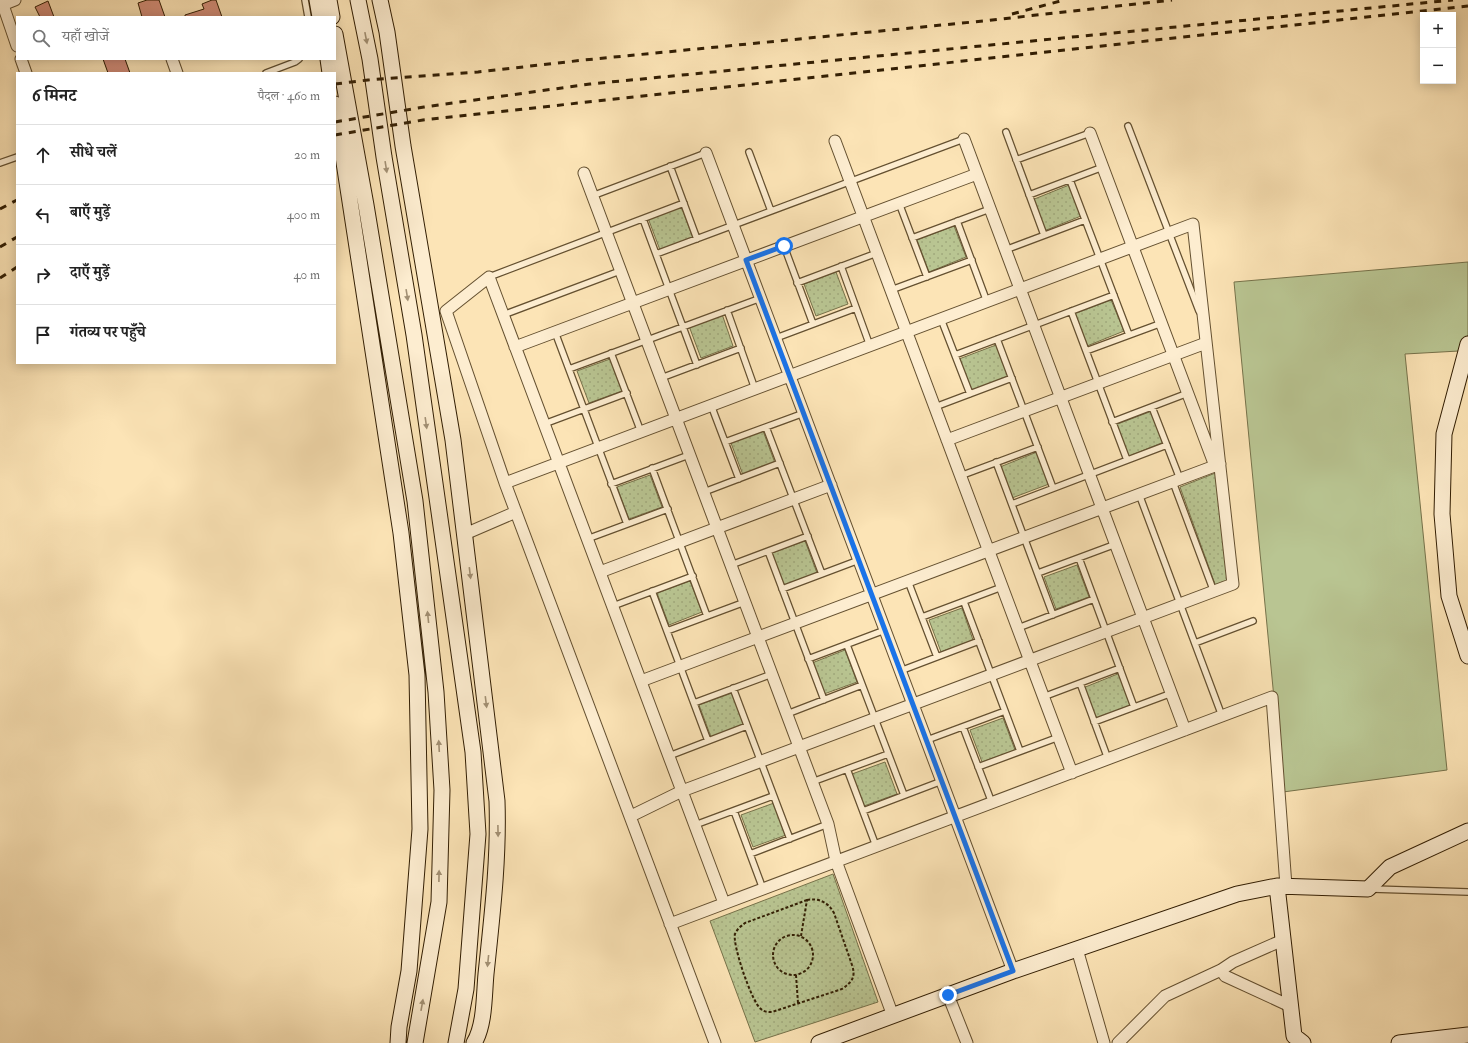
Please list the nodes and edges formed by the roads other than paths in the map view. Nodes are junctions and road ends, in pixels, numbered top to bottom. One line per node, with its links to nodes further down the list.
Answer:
1 (15, 0): 7 (street)
2 (305, 0): 8 (lane)
3 (317, 0): 9 (street)
4 (329, 0): 10 (street)
5 (358, 0): 262 (street, one-way to 262)
6 (380, 0): 150 (street)
7 (1, 5): 12 (street)
8 (308, 16)
9 (320, 16)
10 (332, 16)
11 (336, 40): 261 (street, one-way to 11)
12 (16, 43)
13 (21, 60): 17 (street)
14 (172, 60): 18 (street)
15 (298, 60): 19 (lane)
16 (328, 60): 20 (street)
17 (26, 72)
18 (177, 72)
19 (269, 72)
20 (330, 72)
21 (336, 110): 260 (street)
22 (1128, 126): 50 (lane)
23 (1006, 132): 30 (lane)
24 (1090, 133): 30 (lane); 33 (street)
25 (964, 139): 35 (street); 37 (lane)
26 (835, 142): 37 (street)
27 (749, 152): 43 (lane)
28 (706, 153): 32 (lane); 48 (street)
29 (16, 157): 31 (lane)
30 (1016, 160): 38 (lane)
31 (0, 163)
32 (670, 166): 39 (lane); 40 (lane)
33 (1103, 167): 36 (lane); 55 (street)
34 (584, 173): 39 (street)
35 (977, 174): 41 (street); 42 (street)
36 (1070, 180): 38 (lane); 46 (lane)
37 (850, 182): 43 (lane); 44 (street)
38 (1029, 195): 51 (lane)
39 (592, 196): 49 (street)
40 (684, 203): 45 (lane); 53 (lane)
41 (899, 203): 44 (street); 52 (lane)
42 (990, 209): 47 (lane); 56 (street)
43 (771, 211): 48 (lane)
44 (863, 216): 54 (street); 57 (street)
45 (643, 219): 49 (lane); 58 (lane)
46 (1085, 220): 51 (lane); 59 (lane)
47 (957, 221): 52 (lane); 61 (lane)
48 (734, 225): 53 (lane); 60 (street)
49 (606, 233): 63 (street); 65 (lane)
50 (1169, 234): 55 (street); 83 (lane); 83 (street)
51 (1044, 235): 56 (lane)
52 (912, 238): 64 (lane)
53 (697, 239): 58 (lane)
54 (784, 246): 60 (street); 66 (lane)
55 (1133, 247): 59 (street); 79 (street)
56 (1005, 250): 68 (street)
57 (877, 253): 62 (lane); 69 (street)
58 (656, 254): 67 (lane)
59 (1100, 259): 68 (street); 70 (lane)
60 (746, 260): 67 (street); 71 (street)
61 (972, 260): 64 (lane); 72 (lane)
62 (840, 266): 66 (lane); 74 (lane)
63 (620, 271): 73 (street); 77 (lane)
64 (927, 276): 69 (lane)
65 (489, 277): 77 (street); 137 (street)
66 (797, 283): 80 (lane)
67 (669, 289): 73 (street); 82 (lane)
68 (1020, 289): 72 (street); 81 (street)
69 (891, 290): 85 (street)
70 (1114, 295): 76 (lane); 86 (lane)
71 (761, 298): 75 (lane); 87 (street)
72 (987, 302): 78 (street)
73 (633, 303): 84 (street); 89 (street)
74 (856, 308): 80 (lane); 92 (lane)
75 (726, 310): 82 (lane); 94 (lane)
76 (1071, 311): 81 (lane); 95 (lane)
77 (503, 315): 93 (street)
78 (941, 319): 85 (street); 97 (lane)
79 (1162, 323): 86 (lane); 98 (street)
80 (813, 324): 87 (lane)
81 (1034, 325): 88 (lane); 109 (street)
82 (683, 326): 89 (lane); 99 (lane)
83 (1204, 326): 90 (street)
84 (555, 332): 93 (street); 100 (lane)
85 (906, 332): 92 (street); 111 (street)
86 (1129, 335): 95 (lane)
87 (776, 338): 101 (street)
88 (997, 339): 97 (lane); 103 (lane)
89 (646, 340): 96 (lane); 102 (street)
90 (1206, 343): 98 (street); 131 (street)
91 (1468, 344): 190 (street)
92 (870, 346): 101 (street)
93 (515, 347): 118 (street)
94 (741, 348): 99 (lane); 105 (lane)
95 (1086, 351): 104 (lane)
96 (611, 353): 100 (lane); 107 (lane)
97 (955, 355): 108 (lane)
98 (1174, 356): 104 (street); 106 (street)
99 (698, 365): 102 (lane)
100 (569, 369): 113 (lane)
101 (790, 376): 105 (street); 115 (street)
102 (661, 378): 116 (street)
103 (1012, 378): 108 (lane); 114 (lane)
104 (1098, 384): 109 (street); 117 (lane)
105 (755, 388): 110 (street)
106 (1188, 393): 112 (lane); 131 (street)
107 (627, 394): 113 (lane); 120 (lane)
108 (970, 394): 111 (lane)
109 (1061, 398): 114 (street); 133 (street)
110 (711, 405): 116 (street); 122 (lane)
111 (935, 407): 121 (street)
112 (1152, 407): 117 (lane); 123 (lane)
113 (584, 409): 118 (lane); 125 (lane)
114 (1024, 411): 121 (street); 124 (lane)
115 (804, 413): 119 (lane); 139 (street)
116 (676, 418): 120 (street); 126 (street)
117 (1112, 422): 127 (lane)
118 (544, 424): 129 (street)
119 (766, 427): 122 (lane); 130 (lane)
120 (641, 432): 125 (street)
121 (947, 440): 134 (street)
122 (725, 442): 135 (lane)
123 (1167, 445): 127 (lane); 136 (lane)
124 (1038, 447): 128 (lane); 140 (lane)
125 (598, 448): 129 (street); 138 (lane)
126 (690, 455): 132 (lane); 141 (street)
127 (1127, 460): 133 (lane)
128 (996, 462): 134 (lane); 144 (lane)
129 (558, 463): 137 (street); 153 (street)
130 (780, 463): 135 (lane); 143 (lane)
131 (1218, 465): 136 (street); 169 (street)
132 (652, 468): 138 (lane); 146 (lane)
133 (1090, 474): 140 (lane); 145 (street)
134 (960, 476): 157 (street)
135 (739, 479): 141 (lane)
136 (1176, 480): 142 (street); 169 (lane)
137 (505, 483): 147 (street)
138 (611, 484): 148 (lane)
139 (831, 485): 143 (street); 159 (street)
140 (1053, 488): 144 (lane)
141 (704, 492): 149 (street)
142 (1139, 494): 145 (street); 174 (lane)
143 (794, 499): 149 (street); 151 (lane)
144 (1012, 504): 152 (lane)
145 (1102, 508): 152 (street); 155 (street)
146 (668, 509): 148 (lane); 154 (lane)
147 (516, 512): 150 (street); 237 (street)
148 (627, 524): 153 (lane)
149 (717, 528): 154 (street); 160 (street)
150 (465, 534): 263 (street, one-way to 263)
151 (808, 536): 156 (lane); 162 (lane)
152 (1024, 537): 157 (street); 163 (lane)
153 (587, 539): 161 (street)
154 (680, 542): 161 (street); 164 (lane)
155 (1116, 544): 158 (lane); 179 (street)
156 (768, 551): 160 (lane); 167 (lane)
157 (989, 551): 165 (street); 166 (street)
158 (1079, 558): 163 (lane); 171 (lane)
159 (859, 560): 162 (lane); 170 (street)
160 (731, 565): 172 (street)
161 (600, 572): 175 (street)
162 (822, 574): 167 (lane)
163 (1038, 574): 176 (lane)
164 (693, 576): 168 (lane); 177 (lane)
165 (908, 581): 170 (street); 178 (lane)
166 (1002, 587): 173 (lane); 182 (street)
167 (782, 589): 181 (lane)
168 (652, 591): 175 (lane); 184 (lane)
169 (1214, 592): 174 (street)
170 (872, 594): 181 (street); 183 (street)
171 (1094, 600): 176 (lane); 185 (lane)
172 (745, 602): 177 (lane); 186 (street)
173 (964, 602): 178 (lane); 187 (lane)
174 (1180, 604): 179 (street); 188 (lane)
175 (612, 606): 199 (street)
176 (1053, 615): 182 (lane)
177 (707, 616): 184 (lane)
178 (922, 617): 191 (lane)
179 (1143, 618): 185 (street); 203 (street)
180 (1253, 621): 188 (lane)
181 (795, 624): 186 (street); 192 (lane)
182 (1018, 628): 193 (street)
183 (886, 630): 189 (lane); 196 (street)
184 (667, 631): 194 (lane)
185 (1106, 632): 193 (street); 195 (lane)
186 (758, 637): 194 (street); 197 (street)
187 (979, 641): 191 (lane); 198 (lane)
188 (1195, 643): 211 (lane)
189 (847, 645): 192 (lane); 201 (lane)
190 (1468, 656)
191 (937, 657): 196 (lane)
192 (808, 660): 205 (lane)
193 (1030, 661): 198 (street); 204 (street)
194 (680, 666): 199 (street); 206 (lane)
195 (1120, 668): 200 (lane); 208 (lane)
196 (900, 670): 207 (street)
197 (772, 674): 202 (lane); 210 (street)
198 (991, 675): 207 (street); 209 (lane)
199 (641, 681): 223 (street)
200 (1080, 683): 204 (lane); 213 (lane)
201 (862, 685): 205 (lane); 212 (lane)
202 (733, 688): 206 (lane); 214 (lane)
203 (1172, 693): 208 (lane); 216 (street)
204 (1043, 697): 217 (street)
205 (824, 700): 210 (lane)
206 (694, 703): 219 (lane)
207 (913, 704): 212 (street); 218 (street)
208 (1134, 707): 213 (lane)
209 (1005, 711): 215 (lane); 221 (lane)
210 (787, 714): 220 (street)
211 (1222, 716): 216 (street); 246 (street)
212 (875, 718): 220 (street); 222 (lane)
213 (1094, 722): 224 (lane)
214 (747, 726): 219 (lane); 225 (lane)
215 (963, 727): 218 (lane); 226 (lane)
216 (1186, 730): 224 (street)
217 (1058, 737): 221 (lane); 228 (street)
218 (927, 740): 229 (street)
219 (708, 741): 223 (lane)
220 (799, 747): 225 (street); 230 (street)
221 (1020, 751): 226 (lane)
222 (888, 754): 227 (lane); 232 (lane)
223 (669, 756): 231 (street)
224 (1108, 759): 228 (street)
225 (761, 762): 231 (street); 233 (lane)
226 (978, 767): 234 (lane)
227 (847, 769): 230 (lane); 236 (lane)
228 (1072, 773): 234 (street)
229 (942, 781): 232 (lane); 238 (street)
230 (812, 782): 239 (street)
231 (682, 791): 237 (street); 240 (street)
232 (904, 795): 236 (lane)
233 (773, 796): 235 (lane); 242 (lane)
234 (992, 803): 238 (street)
235 (734, 811): 240 (lane); 244 (lane)
236 (863, 811): 243 (lane)
237 (631, 816): 251 (street)
238 (955, 816): 243 (street); 255 (street)
239 (828, 824): 242 (lane); 245 (street)
240 (695, 825): 250 (street)
241 (1468, 831): 248 (street)
242 (790, 839): 244 (lane)
243 (876, 846): 245 (street)
244 (750, 854): 247 (lane)
245 (836, 861): 247 (street); 258 (street)
246 (1282, 886): 248 (street); 252 (street); 253 (street)
247 (763, 889): 250 (street)
248 (1368, 889): 249 (lane)
249 (1468, 892)
250 (724, 903): 251 (street)
251 (670, 924): 264 (street)
252 (1283, 940): 254 (street); 257 (street)
253 (1077, 949): 255 (street); 267 (street)
254 (1221, 970): 257 (street); 268 (street)
255 (1013, 971): 256 (street)
256 (948, 995): 258 (street); 266 (street)
257 (1290, 1006): 269 (street)
258 (893, 1016): 265 (street)
259 (1468, 1035): 270 (street)
260 (398, 1043)
261 (415, 1043)
262 (456, 1043)
263 (474, 1043)
264 (715, 1043)
265 (819, 1043)
266 (967, 1043)
267 (1104, 1043)
268 (1118, 1043)
269 (1304, 1043)
270 (1399, 1043)

